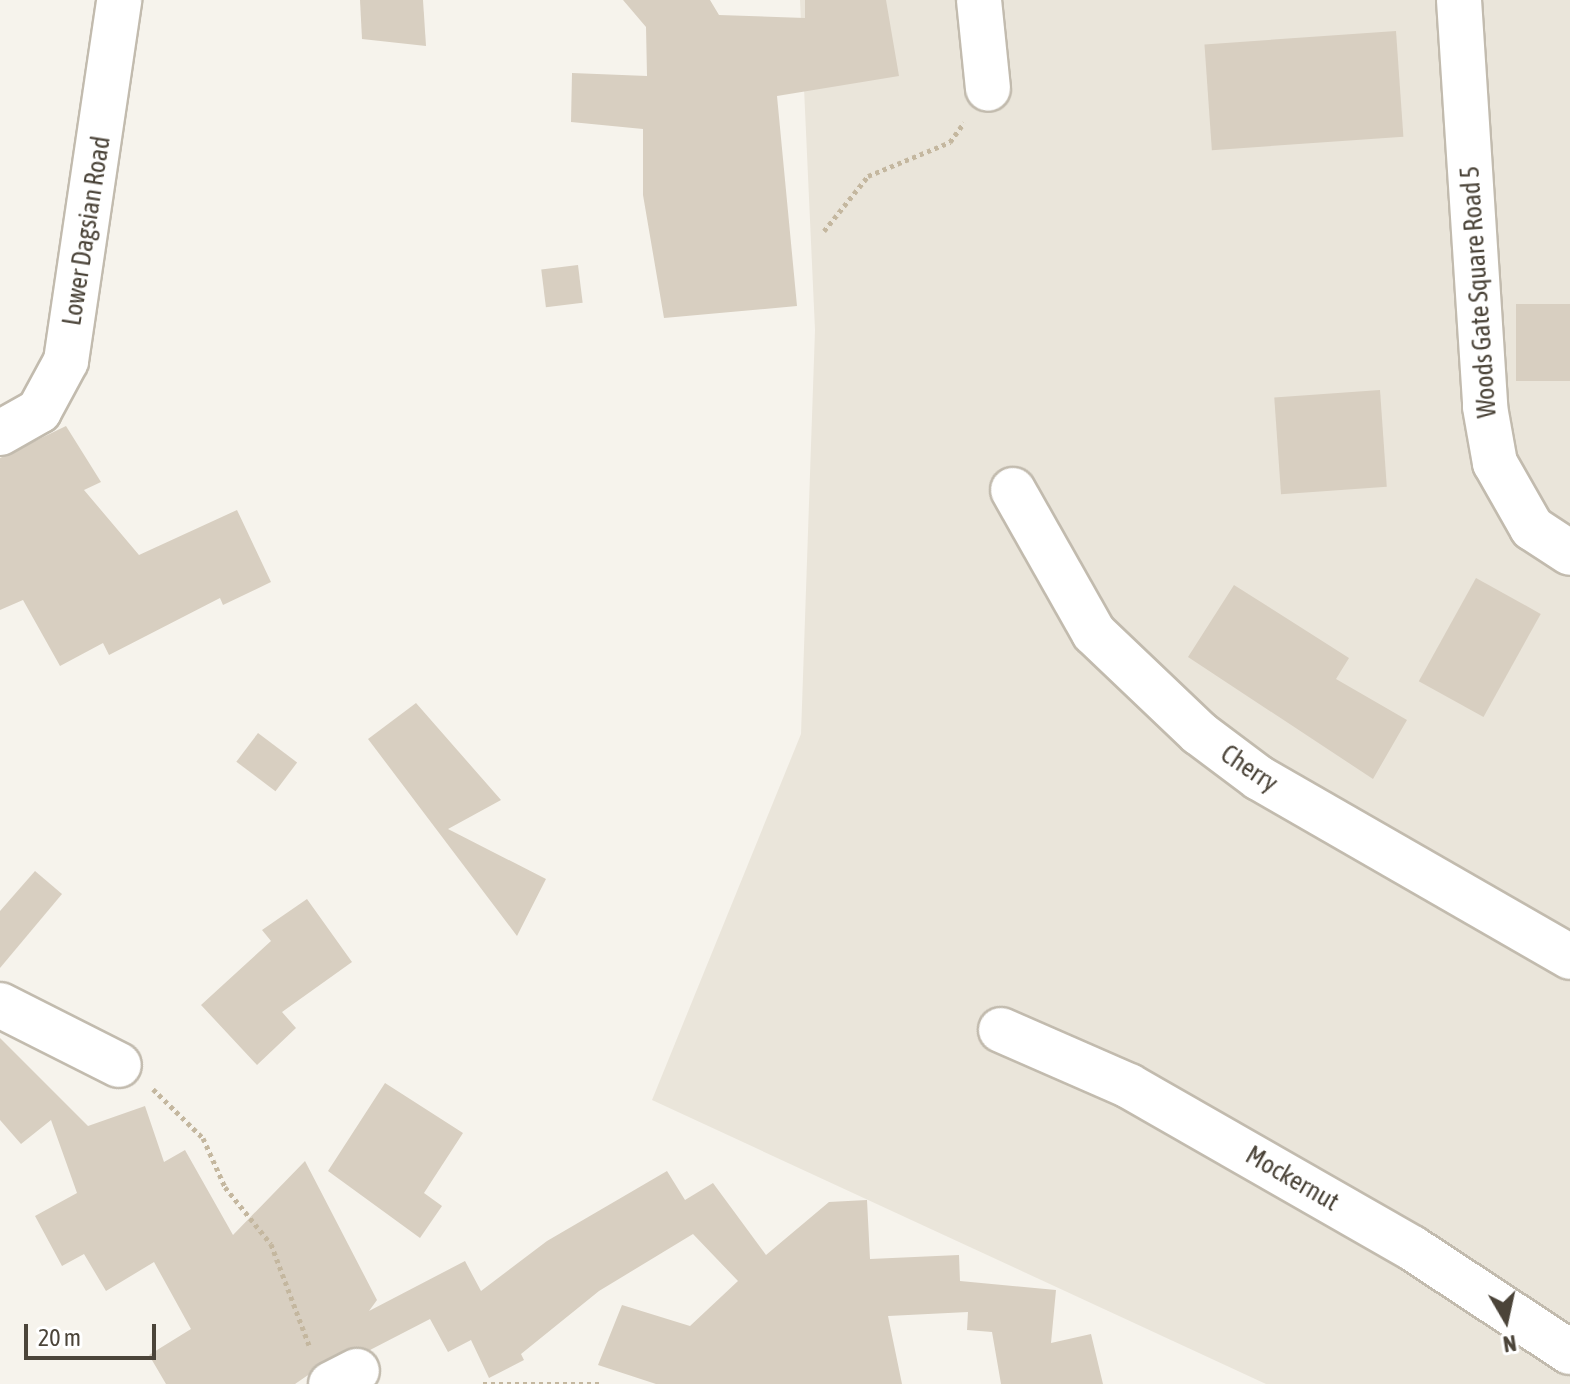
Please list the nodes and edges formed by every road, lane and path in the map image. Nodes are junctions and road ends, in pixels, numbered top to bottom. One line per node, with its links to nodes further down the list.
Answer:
1 (119, 0): 6 (street, Lower Dagsian Road)
2 (979, 0): 4 (street)
3 (1459, 0): 8 (street, Woods Gate Square Road 5)
4 (988, 89): 5 (path)
5 (824, 231)
6 (0, 433)
7 (1013, 490): 9 (street, Cherry)
8 (1570, 553)
9 (1570, 957)
10 (0, 1005): 12 (street)
11 (1001, 1030): 13 (street, Mockernut)
12 (119, 1065): 14 (path)
13 (1570, 1352)
14 (342, 1378)
15 (483, 1384): 16 (path)
16 (602, 1384)

